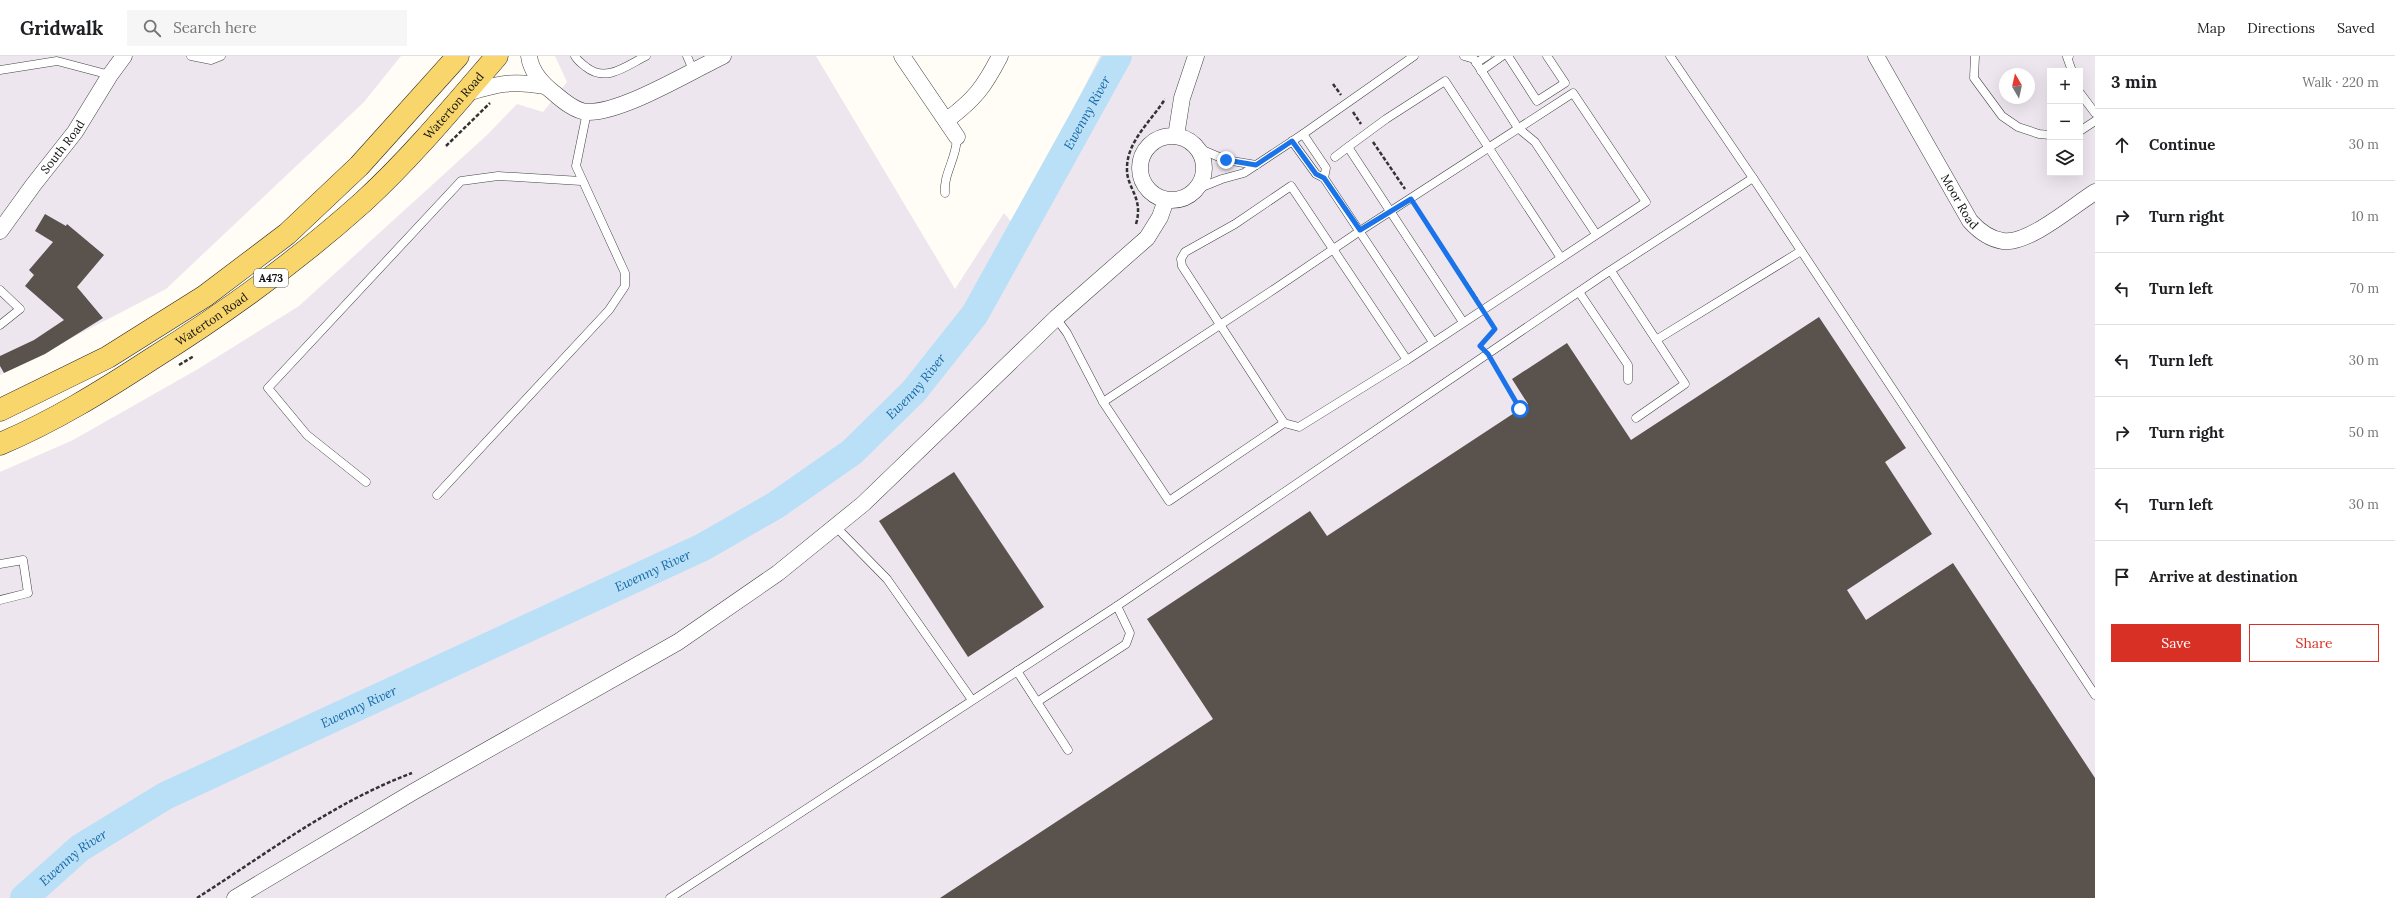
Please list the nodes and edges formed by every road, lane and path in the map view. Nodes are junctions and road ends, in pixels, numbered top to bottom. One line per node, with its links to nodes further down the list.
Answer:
1 (191, 56): 2 (lane)
2 (221, 56)
3 (458, 56): 83 (main road, Waterton Road / A473)
4 (497, 56): 32 (main road, Waterton Road / A473)
5 (529, 56): 30 (street)
6 (575, 56): 7 (lane)
7 (646, 56)
8 (723, 56): 24 (street)
9 (902, 56): 37 (street)
10 (1000, 56): 37 (street)
11 (1196, 56): 44 (street)
12 (1414, 56): 34 (lane)
13 (1464, 56): 23 (lane)
14 (1487, 56): 23 (lane)
15 (1502, 56): 27 (lane)
16 (1508, 56): 17 (lane)
17 (1547, 56)
18 (1670, 56): 53 (lane)
19 (1876, 56): 56 (street, Moor Road)
20 (1975, 56): 43 (lane)
21 (2069, 56): 26 (lane)
22 (123, 59): 28 (street, South Road)
23 (1475, 60): 27 (lane)
24 (690, 63): 35 (street)
25 (1, 68): 28 (lane)
26 (2071, 68)
27 (1482, 71): 39 (lane)
28 (110, 75): 63 (street, South Road)
29 (1333, 84): 34 (path)
30 (544, 86): 32 (street); 35 (street)
31 (1168, 92): 61 (path)
32 (467, 93): 86 (main road, Waterton Road / A473)
33 (2083, 97): 36 (lane)
34 (1346, 102): 41 (path); 42 (lane)
35 (586, 112): 54 (lane)
36 (2095, 113)
37 (947, 120): 45 (street)
38 (2095, 121): 40 (lane)
39 (1518, 128): 49 (lane); 64 (lane); 64 (lane)
40 (2083, 129)
41 (1367, 132): 47 (lane); 49 (lane); 58 (path)
42 (1303, 134): 46 (lane); 52 (lane)
43 (2047, 135)
44 (1176, 136): 48 (street); 59 (street)
45 (957, 137): 57 (lane)
46 (1292, 141): 51 (lane); 52 (lane)
47 (1348, 147): 50 (lane); 60 (lane)
48 (1198, 148): 51 (lane); 55 (street)
49 (1488, 148): 58 (lane); 67 (lane)
50 (1335, 157)
51 (1256, 165): 55 (lane)
52 (1324, 178): 62 (lane)
53 (1754, 178): 66 (lane); 68 (lane)
54 (581, 181): 87 (lane); 88 (lane)
55 (1197, 190): 59 (street)
56 (2095, 192)
57 (945, 193)
58 (1411, 199): 60 (lane); 71 (path)
59 (1166, 200): 72 (street)
60 (1390, 212): 62 (lane); 73 (lane)
61 (1135, 228)
62 (1360, 230): 65 (lane); 77 (lane)
63 (0, 231)
64 (1596, 234): 67 (lane)
65 (1333, 250): 74 (lane); 74 (lane); 79 (lane)
66 (1801, 251): 76 (lane); 94 (lane)
67 (1561, 258): 71 (lane)
68 (1611, 271): 70 (lane); 76 (lane)
69 (0, 290): 75 (lane)
70 (1579, 292): 78 (lane); 80 (lane)
71 (1484, 309): 73 (lane); 78 (path)
72 (1056, 318): 81 (lane); 89 (street)
73 (1463, 322): 77 (lane)
74 (1220, 325): 81 (lane); 85 (lane)
75 (0, 326)
76 (1656, 340): 84 (lane)
77 (1433, 342): 79 (lane)
78 (1488, 354): 82 (path); 92 (lane)
79 (1406, 360): 85 (lane)
80 (1628, 380)
81 (1103, 402): 85 (lane)
82 (1520, 409)
83 (0, 410)
84 (1636, 418)
85 (1284, 423)
86 (0, 444)
87 (366, 482)
88 (437, 495)
89 (836, 527): 95 (lane); 100 (street)
90 (0, 564): 91 (lane)
91 (0, 600)
92 (1117, 606): 93 (lane); 96 (lane)
93 (1017, 671): 95 (lane); 96 (lane)
94 (2095, 695)
95 (972, 700): 101 (lane)
96 (1037, 702): 97 (lane)
97 (1068, 750)
98 (415, 772): 99 (path)
99 (197, 898)
100 (235, 898)
101 (670, 898)

